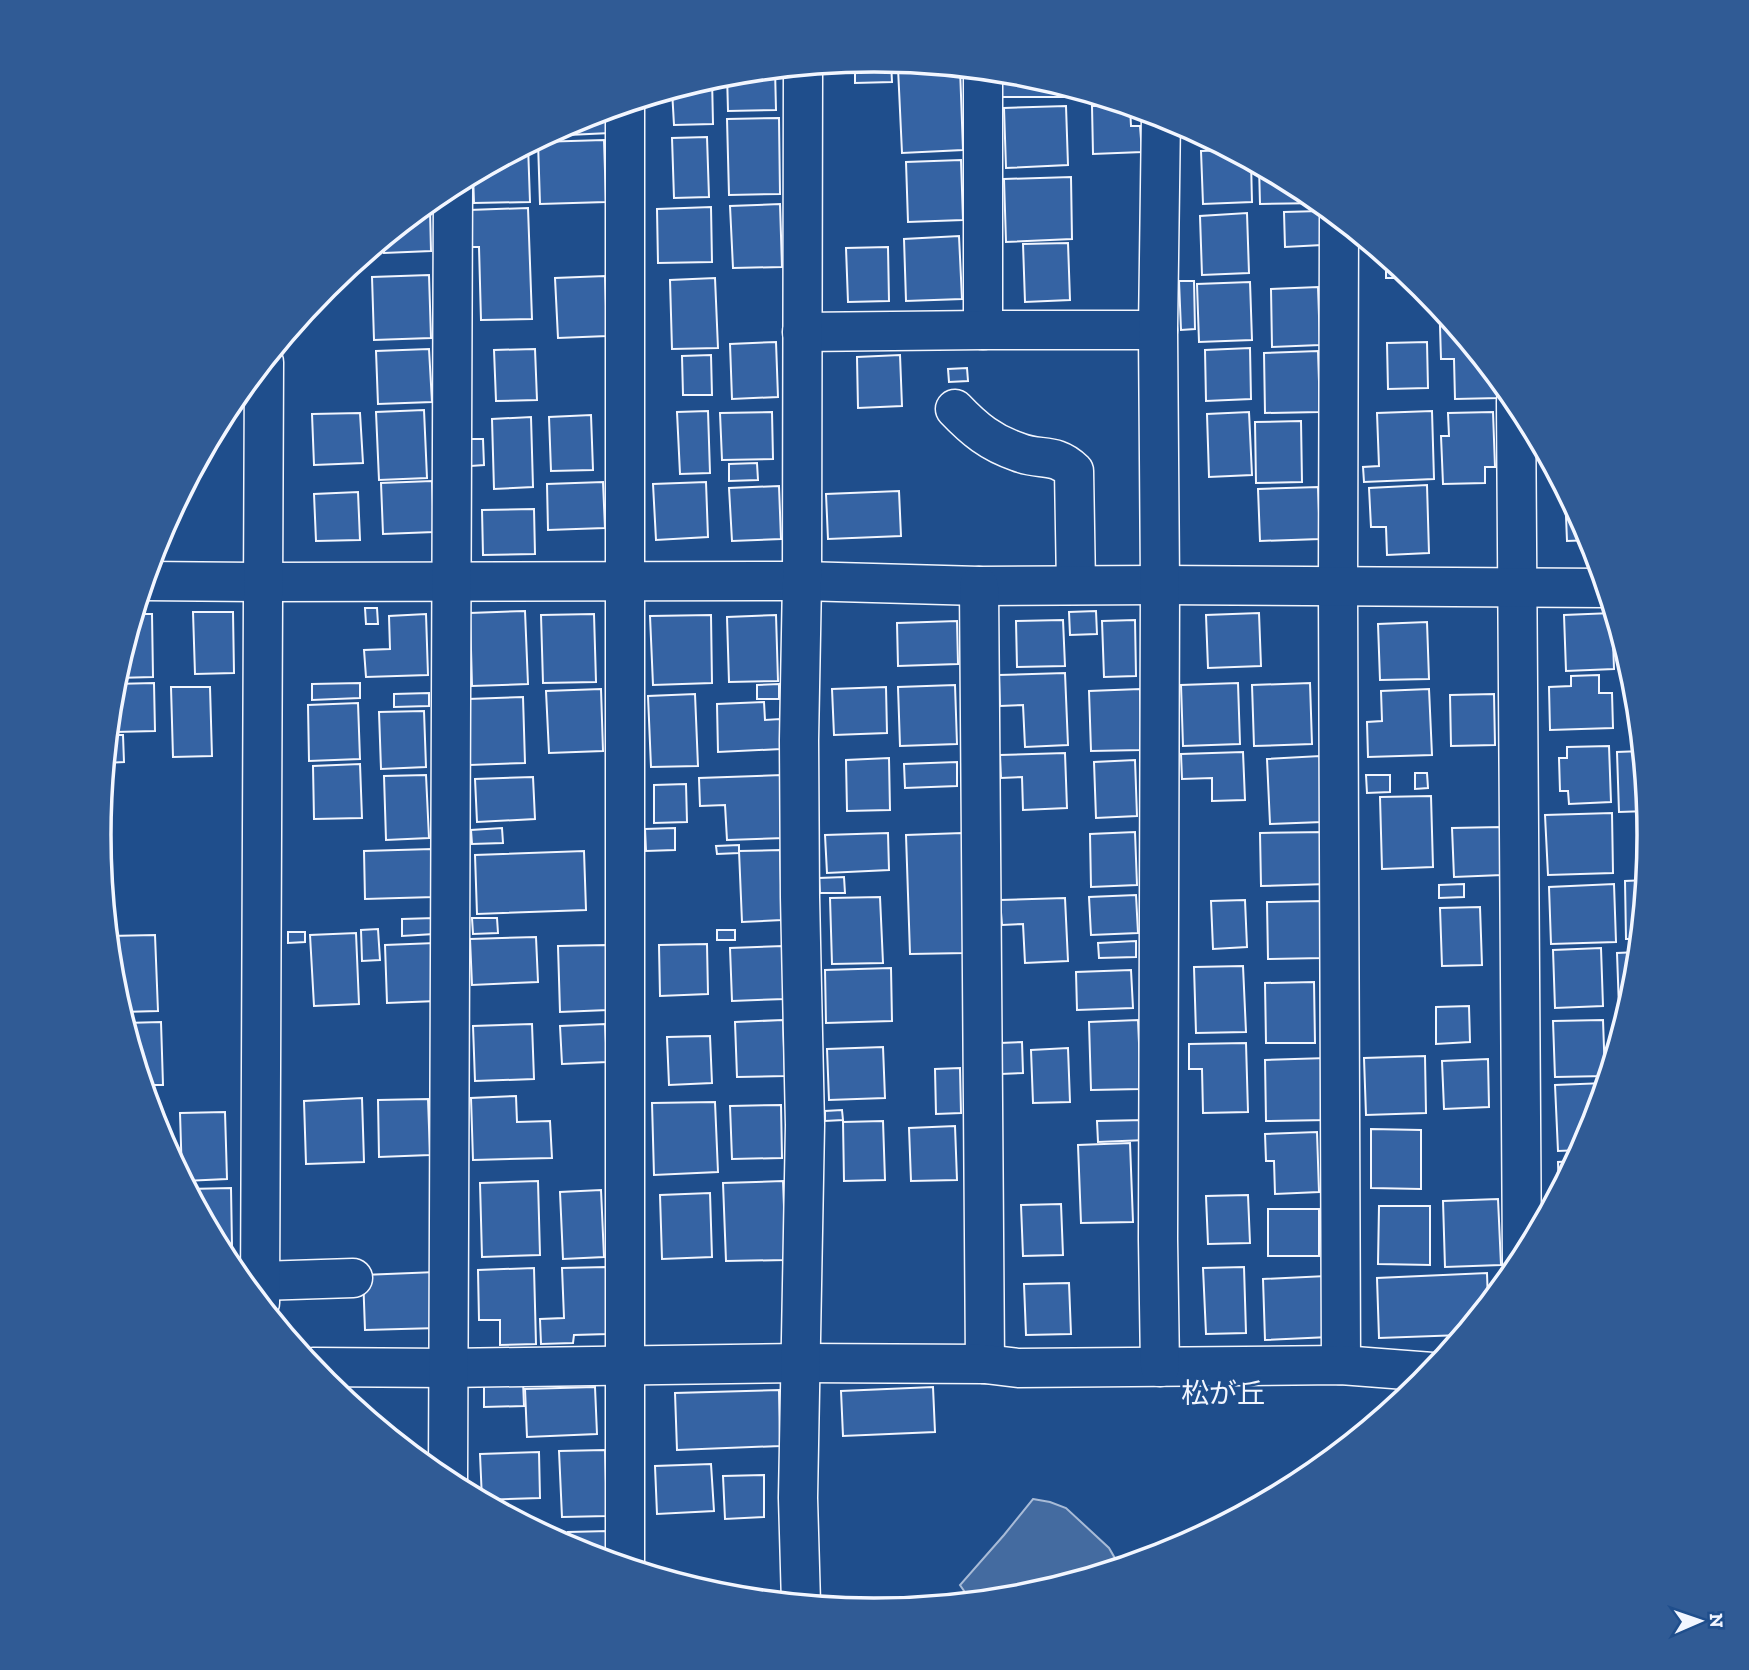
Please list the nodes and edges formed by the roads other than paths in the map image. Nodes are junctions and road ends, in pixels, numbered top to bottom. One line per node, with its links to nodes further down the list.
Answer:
1 (803, 75): 9 (street)
2 (983, 79): 7 (street)
3 (625, 114): 14 (street)
4 (1161, 128): 8 (street)
5 (453, 198): 17 (street)
6 (1339, 229): 21 (street)
7 (983, 330): 8 (street); 9 (street)
8 (1158, 330): 19 (street)
9 (802, 332): 15 (street)
10 (264, 377): 16 (street)
11 (955, 409): 18 (street)
12 (1516, 422): 22 (street)
13 (155, 581): 16 (street)
14 (625, 581): 15 (street); 17 (street); 31 (street)
15 (802, 581): 20 (street); 28 (street)
16 (264, 582): 17 (street); 26 (street)
17 (450, 582): 34 (street)
18 (1076, 585): 19 (street); 20 (street)
19 (1160, 585): 21 (street); 33 (street)
20 (979, 586): 29 (street)
21 (1338, 587): 22 (street); 30 (street)
22 (1517, 588): 23 (street); 24 (street)
23 (1596, 588)
24 (1522, 1238)
25 (353, 1278): 27 (street)
26 (260, 1287)
27 (263, 1292)
28 (801, 1363): 29 (street); 31 (street); 38 (street)
29 (985, 1364): 33 (street)
30 (1341, 1365): 33 (street); 35 (street)
31 (625, 1366): 34 (street); 37 (street)
32 (328, 1367): 34 (street)
33 (1160, 1367)
34 (448, 1368): 36 (street)
35 (1415, 1374)
36 (448, 1469)
37 (625, 1556)
38 (801, 1595)

